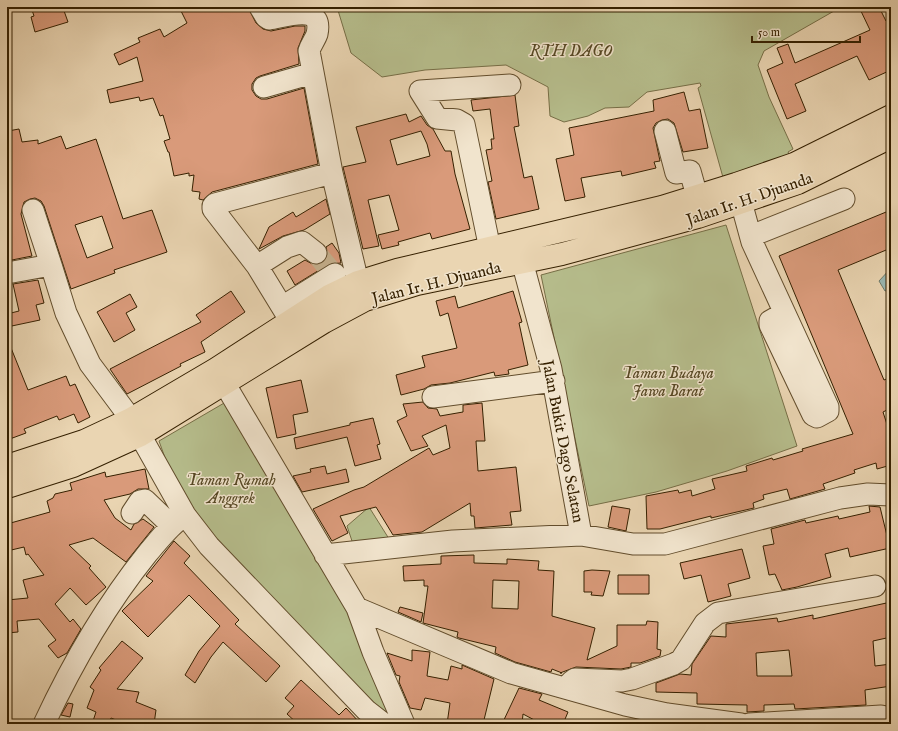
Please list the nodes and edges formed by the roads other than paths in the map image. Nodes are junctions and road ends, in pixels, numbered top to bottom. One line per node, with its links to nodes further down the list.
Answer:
1 (260, 7): 2 (street)
2 (313, 72): 4 (street); 8 (street)
3 (510, 86): 14 (street)
4 (264, 87)
5 (891, 116): 9 (main road, Jalan Ir. H. Djuanda)
6 (665, 132): 11 (street)
7 (891, 137): 9 (main road, Jalan Ir. H. Djuanda)
8 (332, 173): 18 (street); 20 (street)
9 (739, 193): 11 (main road, Jalan Ir. H. Djuanda); 13 (street)
10 (844, 200): 13 (street)
11 (697, 207): 15 (main road, Jalan Ir. H. Djuanda)
12 (32, 210): 17 (street)
13 (751, 236): 21 (street)
14 (490, 249): 15 (main road, Jalan Ir. H. Djuanda); 20 (main road, Jalan Ir. H. Djuanda)
15 (519, 252): 23 (main road, Jalan Ir. H. Djuanda); 24 (street, Jalan Bukit Dago Selatan)
16 (316, 253): 18 (street)
17 (51, 265): 19 (street); 26 (street)
18 (257, 266): 22 (street)
19 (7, 273)
20 (342, 278): 22 (main road, Jalan Ir. H. Djuanda)
21 (784, 313)
22 (286, 314): 23 (main road, Jalan Ir. H. Djuanda)
23 (221, 376): 26 (main road, Jalan Ir. H. Djuanda); 35 (street)
24 (554, 381): 25 (street); 34 (street, Jalan Bukit Dago Selatan)
25 (433, 397)
26 (136, 427): 27 (main road, Jalan Ir. H. Djuanda); 29 (main road, Jalan Ir. H. Djuanda); 33 (street)
27 (7, 466)
28 (891, 485): 30 (street)
29 (7, 487)
30 (868, 494): 31 (street); 34 (street)
31 (891, 495)
32 (132, 513): 33 (street)
33 (178, 520): 40 (street); 41 (street)
34 (581, 535): 35 (street, Jalan Bukit Dago Selatan)
35 (325, 555): 37 (street)
36 (875, 586): 38 (street)
37 (356, 608): 38 (street); 42 (street)
38 (568, 689): 43 (street)
39 (891, 718): 44 (street)
40 (44, 724)
41 (384, 724)
42 (404, 724)
43 (742, 724)
44 (749, 724)

